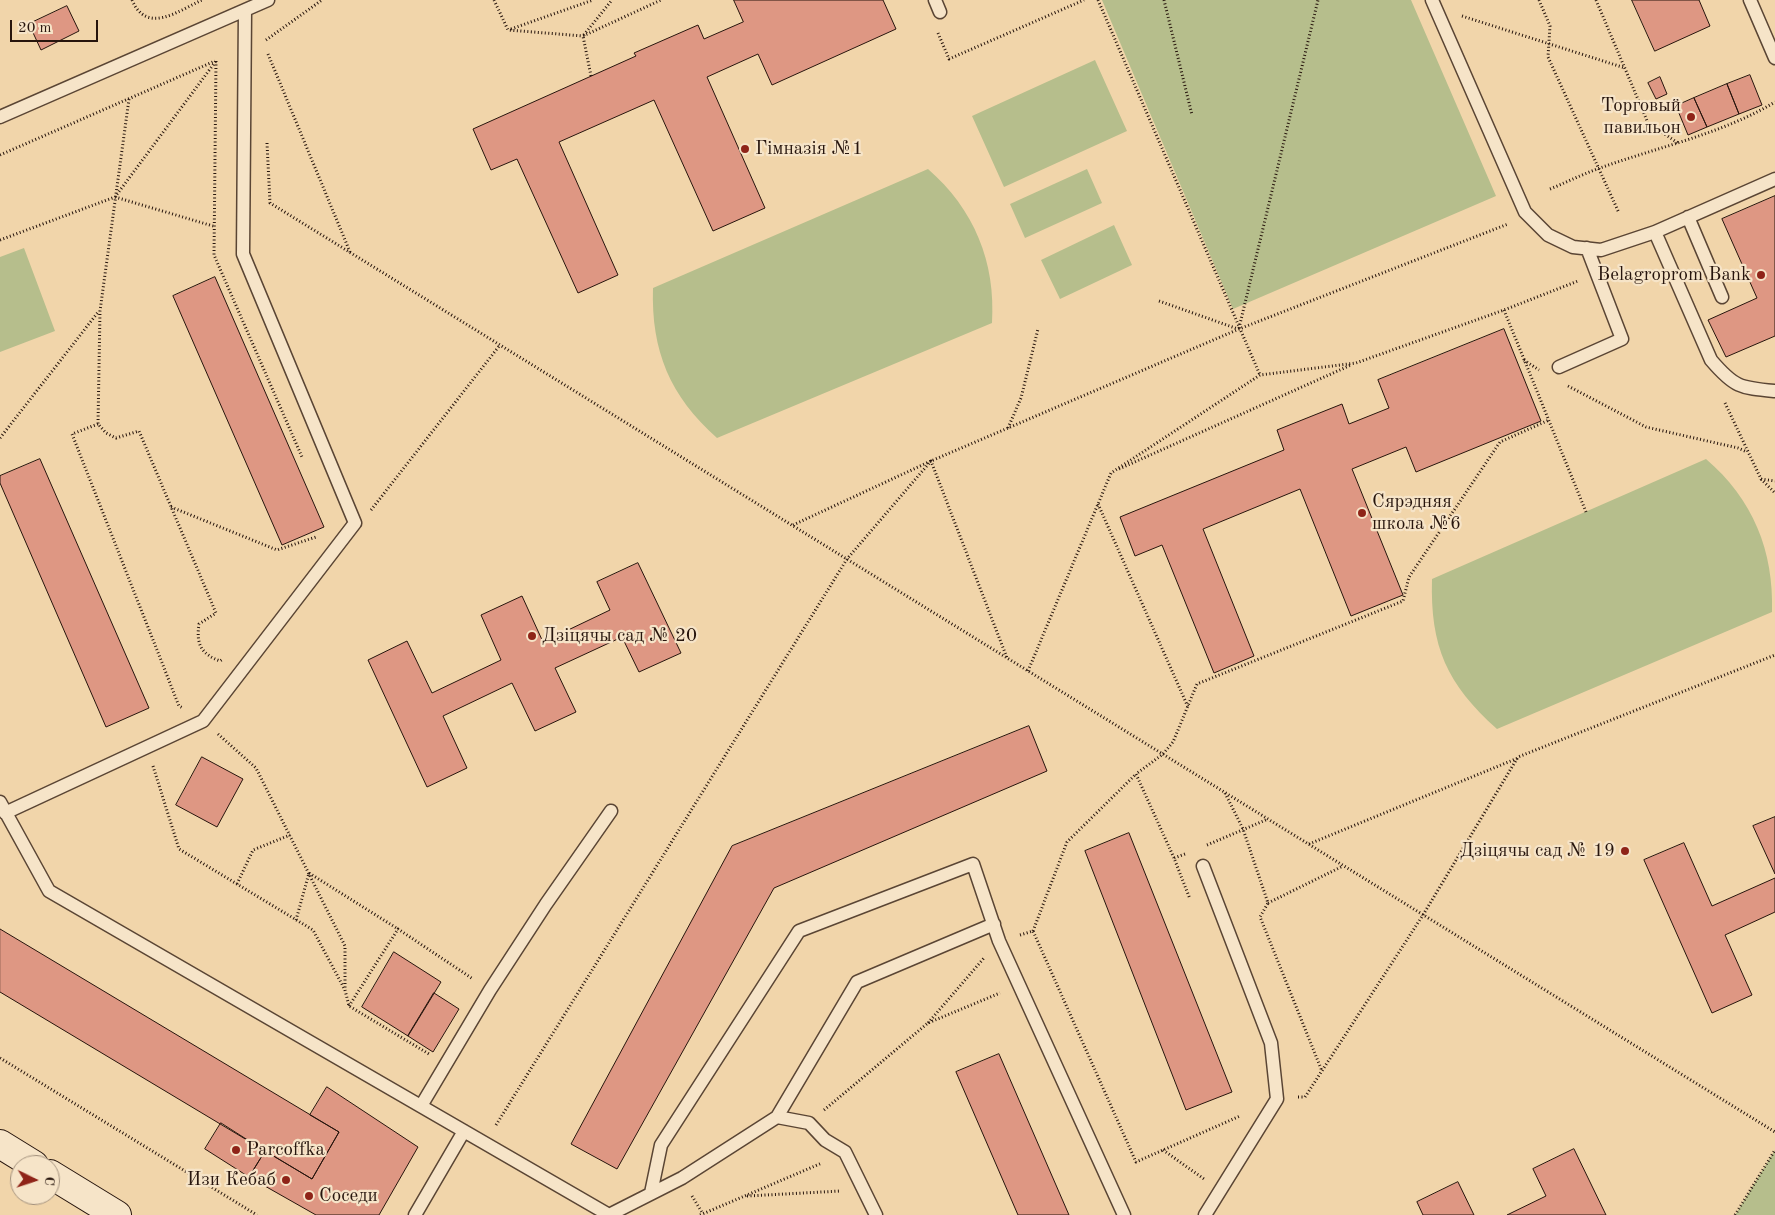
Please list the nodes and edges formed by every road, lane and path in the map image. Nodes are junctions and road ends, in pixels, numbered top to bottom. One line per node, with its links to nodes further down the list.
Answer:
1 (132, 0): 2 (path)
2 (202, 0)
3 (268, 0): 18 (lane)
4 (322, 0): 23 (path)
5 (494, 0): 21 (path)
6 (593, 0): 21 (path)
7 (612, 0): 22 (path)
8 (661, 0): 22 (path)
9 (935, 0): 19 (lane)
10 (1084, 0): 20 (path)
11 (1098, 0): 55 (path)
12 (1164, 0): 32 (path)
13 (1318, 0): 55 (path)
14 (1539, 0): 24 (path)
15 (1596, 0): 28 (path)
16 (1750, 0): 26 (lane)
17 (1434, 4): 24 (path); 47 (lane)
18 (245, 11): 33 (lane); 86 (lane)
19 (940, 12)
20 (934, 25)
21 (508, 30): 22 (path)
22 (583, 36): 29 (path)
23 (263, 42)
24 (1548, 44): 28 (path); 36 (path)
25 (266, 51): 48 (path)
26 (1775, 58)
27 (216, 61): 30 (path); 39 (path); 44 (path)
28 (1625, 68): 34 (path)
29 (591, 76)
30 (129, 99): 35 (path); 39 (path)
31 (1775, 102): 34 (path)
32 (1192, 115)
33 (0, 117)
34 (1679, 143): 36 (path)
35 (0, 155)
36 (1600, 168): 38 (path); 41 (path)
37 (1775, 179): 42 (lane)
38 (1550, 189)
39 (115, 197): 44 (path); 46 (path); 52 (path)
40 (270, 203): 48 (path)
41 (1619, 213)
42 (1688, 217): 45 (lane); 50 (lane)
43 (1510, 224): 55 (path)
44 (214, 226): 70 (path)
45 (1655, 232): 47 (lane); 63 (lane)
46 (0, 240)
47 (1587, 248): 49 (lane)
48 (350, 252): 56 (path)
49 (1596, 274): 53 (path); 59 (lane)
50 (1722, 297)
51 (1159, 301): 55 (path)
52 (100, 310): 65 (path); 67 (path)
53 (1504, 310): 57 (path); 58 (path)
54 (1038, 329): 66 (path)
55 (1239, 329): 60 (path); 66 (path)
56 (500, 345): 77 (path); 78 (path)
57 (1524, 360): 61 (path); 64 (path)
58 (1356, 363): 60 (path); 71 (path)
59 (1559, 367)
60 (1260, 375): 71 (path)
61 (1546, 375)
62 (1562, 384): 68 (path)
63 (1774, 391)
64 (1549, 420): 76 (path); 85 (path)
65 (98, 424): 75 (path); 86 (path)
66 (1007, 428): 69 (path)
67 (0, 438)
68 (1747, 452)
69 (931, 461): 78 (path); 80 (path); 83 (path)
70 (306, 466)
71 (1110, 473): 74 (path)
72 (1775, 481): 73 (path)
73 (1775, 493)
74 (1098, 504): 84 (path); 85 (path)
75 (171, 507): 79 (path); 82 (path)
76 (1586, 512)
77 (368, 514)
78 (792, 525): 80 (path)
79 (318, 536)
80 (847, 559): 83 (path); 127 (path)
81 (1775, 655): 89 (path)
82 (226, 657)
83 (1007, 658): 84 (path)
84 (1028, 671): 88 (path)
85 (1188, 707): 88 (path)
86 (201, 722): 87 (lane); 96 (path)
87 (148, 747): 92 (lane); 104 (path)
88 (1163, 754): 90 (path); 91 (path)
89 (1518, 757): 97 (path); 107 (path)
90 (1136, 774): 100 (path); 111 (path)
91 (1225, 792): 94 (path); 95 (path)
92 (2, 808): 122 (lane)
93 (611, 811): 115 (lane)
94 (1268, 819): 95 (path); 97 (path)
95 (1243, 829): 98 (path); 106 (path)
96 (290, 834): 103 (path); 104 (path)
97 (1309, 844): 102 (path)
98 (1203, 846)
99 (1188, 852): 100 (path)
100 (1174, 858): 105 (path)
101 (1203, 866): 121 (lane)
102 (1344, 866): 106 (path); 107 (path)
103 (309, 873): 108 (path); 110 (path); 114 (path)
104 (236, 884): 108 (path)
105 (1192, 902)
106 (1268, 903): 120 (path)
107 (1423, 915): 120 (path); 126 (path)
108 (296, 920): 114 (path)
109 (994, 924): 112 (lane); 123 (lane); 136 (lane)
110 (398, 929): 115 (path); 116 (path)
111 (1033, 931): 112 (path); 129 (path)
112 (999, 942): 113 (lane); 117 (path)
113 (1019, 985): 117 (path); 143 (lane)
114 (345, 990): 116 (path)
115 (490, 990): 122 (lane)
116 (349, 1006): 119 (path)
117 (928, 1023): 124 (path)
118 (0, 1058): 139 (path)
119 (438, 1059)
120 (1322, 1072): 121 (path)
121 (1277, 1099): 129 (path); 144 (lane)
122 (421, 1106): 125 (lane)
123 (778, 1117): 124 (lane); 136 (lane)
124 (809, 1123): 131 (lane)
125 (464, 1131): 127 (lane); 140 (lane)
126 (1775, 1132)
127 (484, 1143): 136 (lane)
128 (0, 1144): 132 (main road)
129 (1163, 1150): 134 (path)
130 (1775, 1150): 145 (path)
131 (845, 1152): 135 (lane); 137 (path)
132 (18, 1155)
133 (60, 1180): 138 (main road)
134 (1207, 1181)
135 (863, 1189): 137 (path); 142 (lane)
136 (651, 1193)
137 (744, 1196): 141 (path)
138 (117, 1215)
139 (257, 1215)
140 (414, 1215)
141 (700, 1215)
142 (876, 1215)
143 (1124, 1215)
144 (1205, 1215)
145 (1735, 1215)

